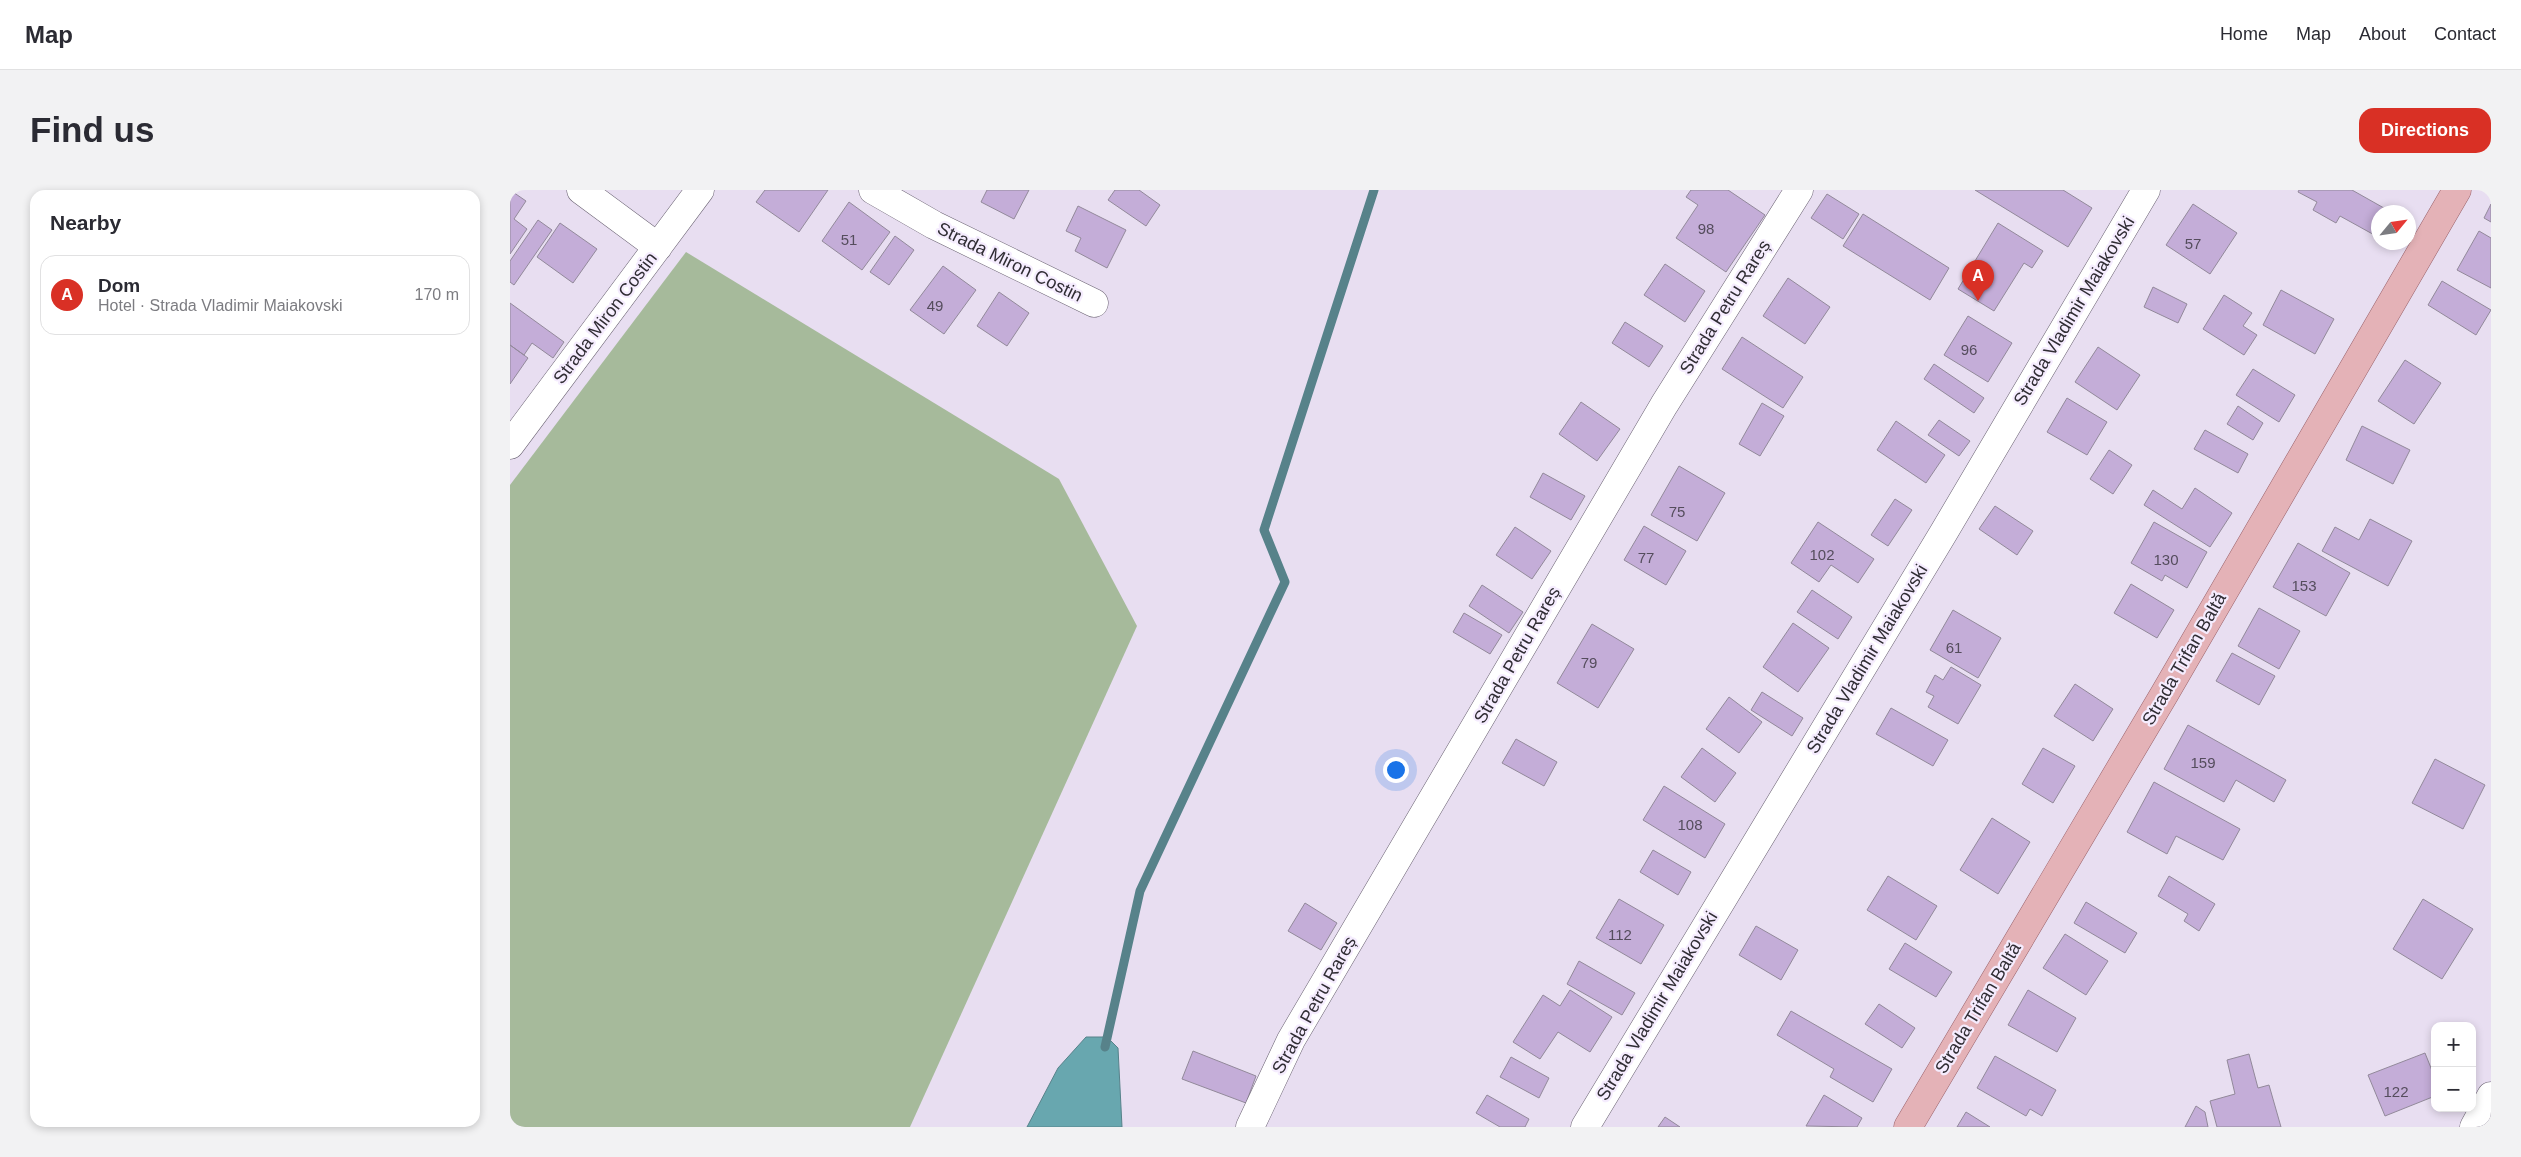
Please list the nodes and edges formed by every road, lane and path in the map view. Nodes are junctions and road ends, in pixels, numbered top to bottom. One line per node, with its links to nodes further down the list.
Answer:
1 (581, 190): 7 (street)
2 (700, 190): 7 (street, Strada Miron Costin)
3 (873, 190): 8 (street, Strada Miron Costin)
4 (1798, 190): 12 (street, Strada Petru Rareș)
5 (2146, 190): 13 (street, Strada Vladimir Maiakovski)
6 (2457, 190): 14 (main road, Strada Trifan Baltă)
7 (658, 247): 9 (street, Strada Miron Costin)
8 (1094, 303)
9 (510, 445)
10 (2491, 1096): 15 (street)
11 (2491, 1125): 16 (street)
12 (1250, 1127)
13 (1585, 1127)
14 (1908, 1127)
15 (2474, 1127)
16 (2486, 1127)

